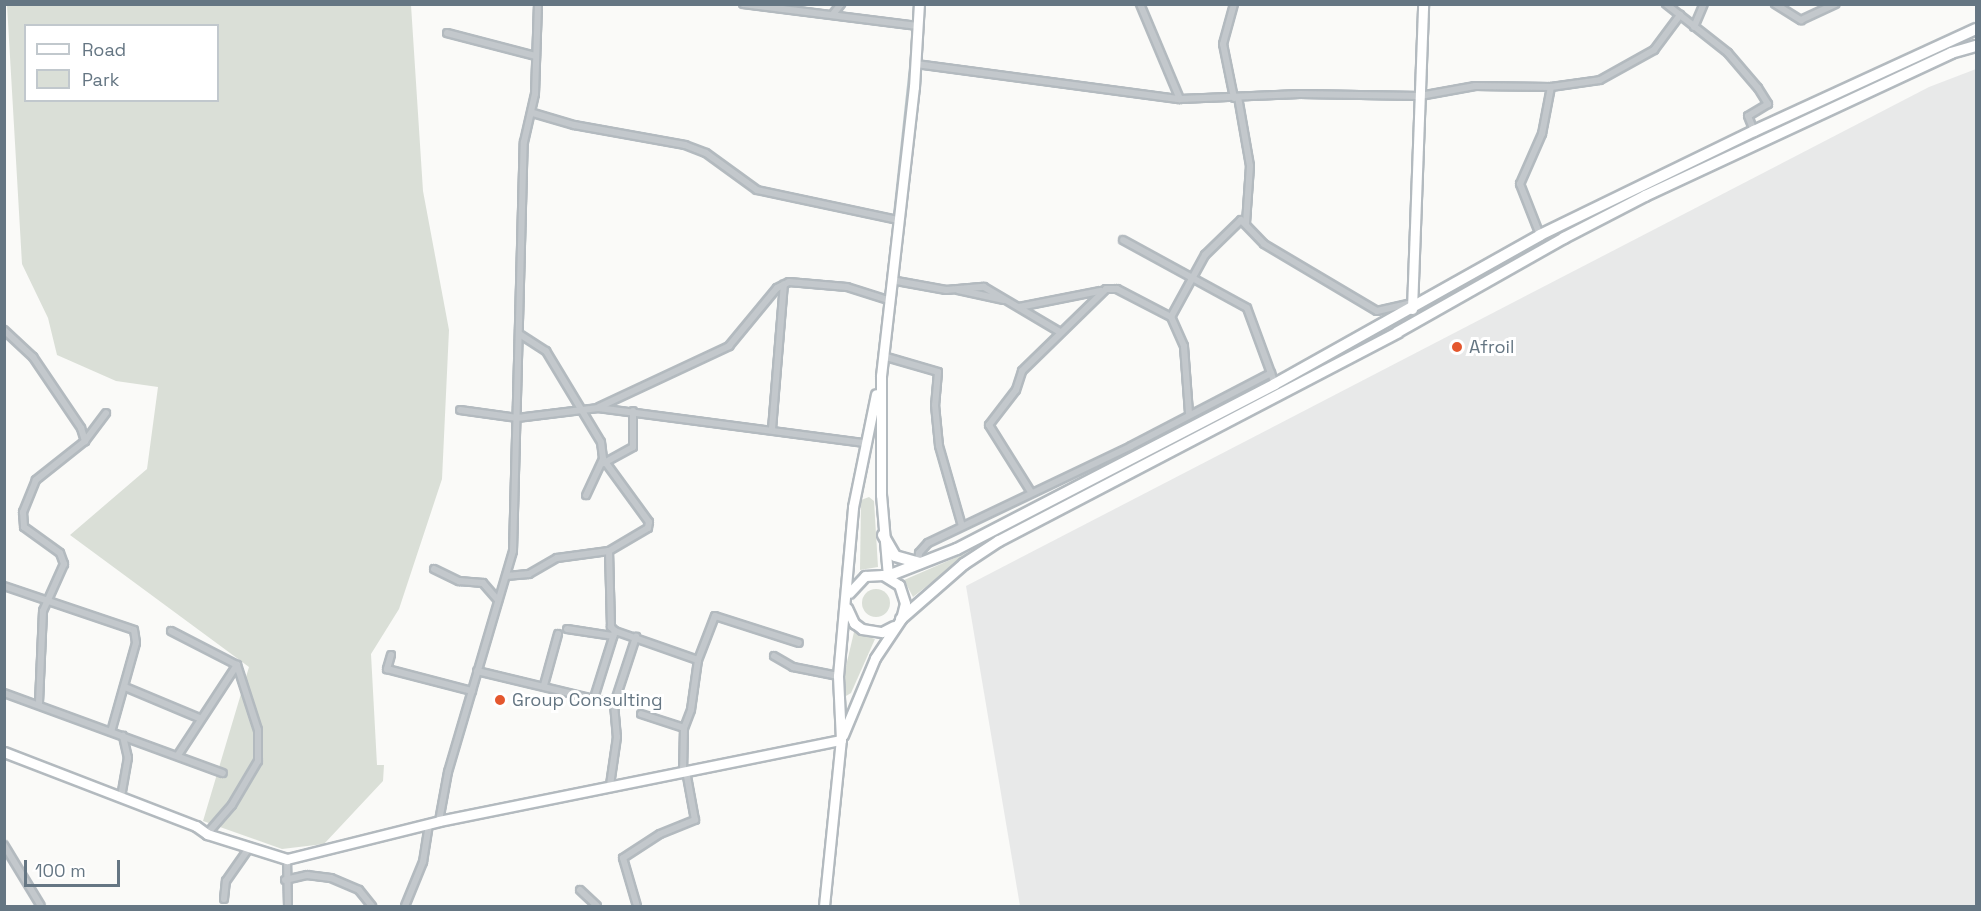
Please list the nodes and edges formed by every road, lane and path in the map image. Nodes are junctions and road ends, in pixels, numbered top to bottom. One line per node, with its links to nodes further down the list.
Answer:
1 (538, 4): 19 (street)
2 (743, 4): 12 (street)
3 (841, 4): 12 (street)
4 (919, 4): 14 (main road)
5 (1140, 4): 24 (street)
6 (1423, 4): 22 (main road)
7 (1666, 4): 13 (street)
8 (1704, 4): 15 (street)
9 (1775, 4): 10 (street)
10 (1836, 4)
11 (1233, 5): 23 (street)
12 (833, 14): 14 (street)
13 (1680, 15): 15 (street); 21 (street)
14 (918, 26): 20 (main road)
15 (1694, 27): 26 (street)
16 (1977, 29): 26 (main road)
17 (447, 33): 19 (street)
18 (1977, 46): 72 (main road)
19 (536, 56): 25 (street)
20 (916, 64): 24 (street); 27 (main road)
21 (1551, 87): 22 (street); 29 (street)
22 (1420, 96): 23 (street); 38 (main road)
23 (1236, 98): 24 (street); 28 (street)
24 (1180, 99)
25 (533, 113): 27 (street); 43 (street)
26 (1754, 130): 29 (main road)
27 (898, 220): 32 (main road)
28 (1246, 223): 31 (street); 38 (street)
29 (1540, 235): 38 (main road)
30 (1123, 240): 31 (street)
31 (1192, 278): 40 (street); 46 (street)
32 (891, 280): 34 (street); 36 (main road)
33 (784, 284): 36 (street); 47 (street); 54 (street)
34 (956, 290): 37 (street); 37 (street)
35 (1100, 291): 39 (street); 40 (street); 42 (street)
36 (888, 300): 44 (main road)
37 (1007, 300): 39 (street)
38 (1412, 306): 46 (main road)
39 (1019, 307): 42 (street)
40 (1171, 317): 52 (street)
41 (4, 330): 55 (street)
42 (1060, 332): 58 (street)
43 (521, 335): 49 (street); 53 (street)
44 (883, 356): 45 (main road); 60 (street)
45 (881, 375): 56 (main road); 61 (main road)
46 (1273, 379): 52 (street); 63 (main road)
47 (598, 408): 49 (street); 50 (street)
48 (460, 410): 53 (street)
49 (583, 411): 53 (street); 57 (street)
50 (633, 411): 54 (street); 57 (street)
51 (106, 413): 55 (street)
52 (1189, 413): 58 (street)
53 (517, 418): 66 (street)
54 (772, 429): 56 (street)
55 (85, 441): 69 (street)
56 (865, 443): 71 (main road)
57 (603, 464): 59 (street); 62 (street)
58 (1031, 492): 60 (street)
59 (586, 495)
60 (962, 526): 64 (street)
61 (883, 535): 64 (main road); 67 (main road)
62 (609, 550): 66 (street); 76 (street)
63 (936, 559): 64 (main road); 67 (main road)
64 (918, 563)
65 (434, 569): 70 (street)
66 (506, 576): 70 (street)
67 (888, 576): 71 (main road); 72 (main road)
68 (4, 586): 69 (street)
69 (45, 599): 86 (street); 90 (street)
70 (498, 600): 83 (street)
71 (847, 601): 72 (main road); 84 (main road)
72 (898, 622): 97 (main road)
73 (567, 629): 76 (street)
74 (171, 631): 82 (street)
75 (558, 634): 85 (street)
76 (614, 634): 77 (street); 89 (street)
77 (636, 637): 81 (street); 91 (street)
78 (799, 643): 81 (street)
79 (391, 655): 87 (street)
80 (774, 656): 84 (street)
81 (698, 660): 94 (street)
82 (237, 665): 93 (street); 108 (street)
83 (477, 671): 85 (street); 87 (street)
84 (838, 676): 97 (main road)
85 (544, 685): 89 (street)
86 (125, 687): 93 (street); 95 (street)
87 (472, 691): 105 (street)
88 (4, 693): 90 (street)
89 (594, 698): 91 (street)
90 (39, 704): 95 (street)
91 (614, 704): 103 (street)
92 (640, 714): 94 (street)
93 (199, 718): 99 (street)
94 (684, 728): 100 (street)
95 (111, 732): 96 (street)
96 (123, 736): 99 (street); 104 (street)
97 (841, 740): 100 (main road); 121 (main road)
98 (4, 752): 102 (main road)
99 (178, 755): 101 (street)
100 (685, 772): 103 (main road); 120 (street)
101 (223, 773)
102 (74, 779): 104 (main road); 107 (main road)
103 (610, 785): 105 (main road)
104 (121, 796): 107 (main road)
105 (439, 821): 106 (main road)
106 (429, 824): 111 (main road); 118 (street)
107 (196, 826): 108 (main road)
108 (207, 834): 110 (main road)
109 (4, 845): 115 (street)
110 (248, 849): 111 (main road); 114 (street)
111 (287, 859): 112 (street)
112 (285, 880): 116 (street); 117 (street)
113 (580, 890): 119 (street)
114 (224, 899)
115 (41, 906)
116 (288, 906)
117 (372, 906)
118 (405, 906)
119 (597, 906)
120 (637, 906)
121 (824, 906)

